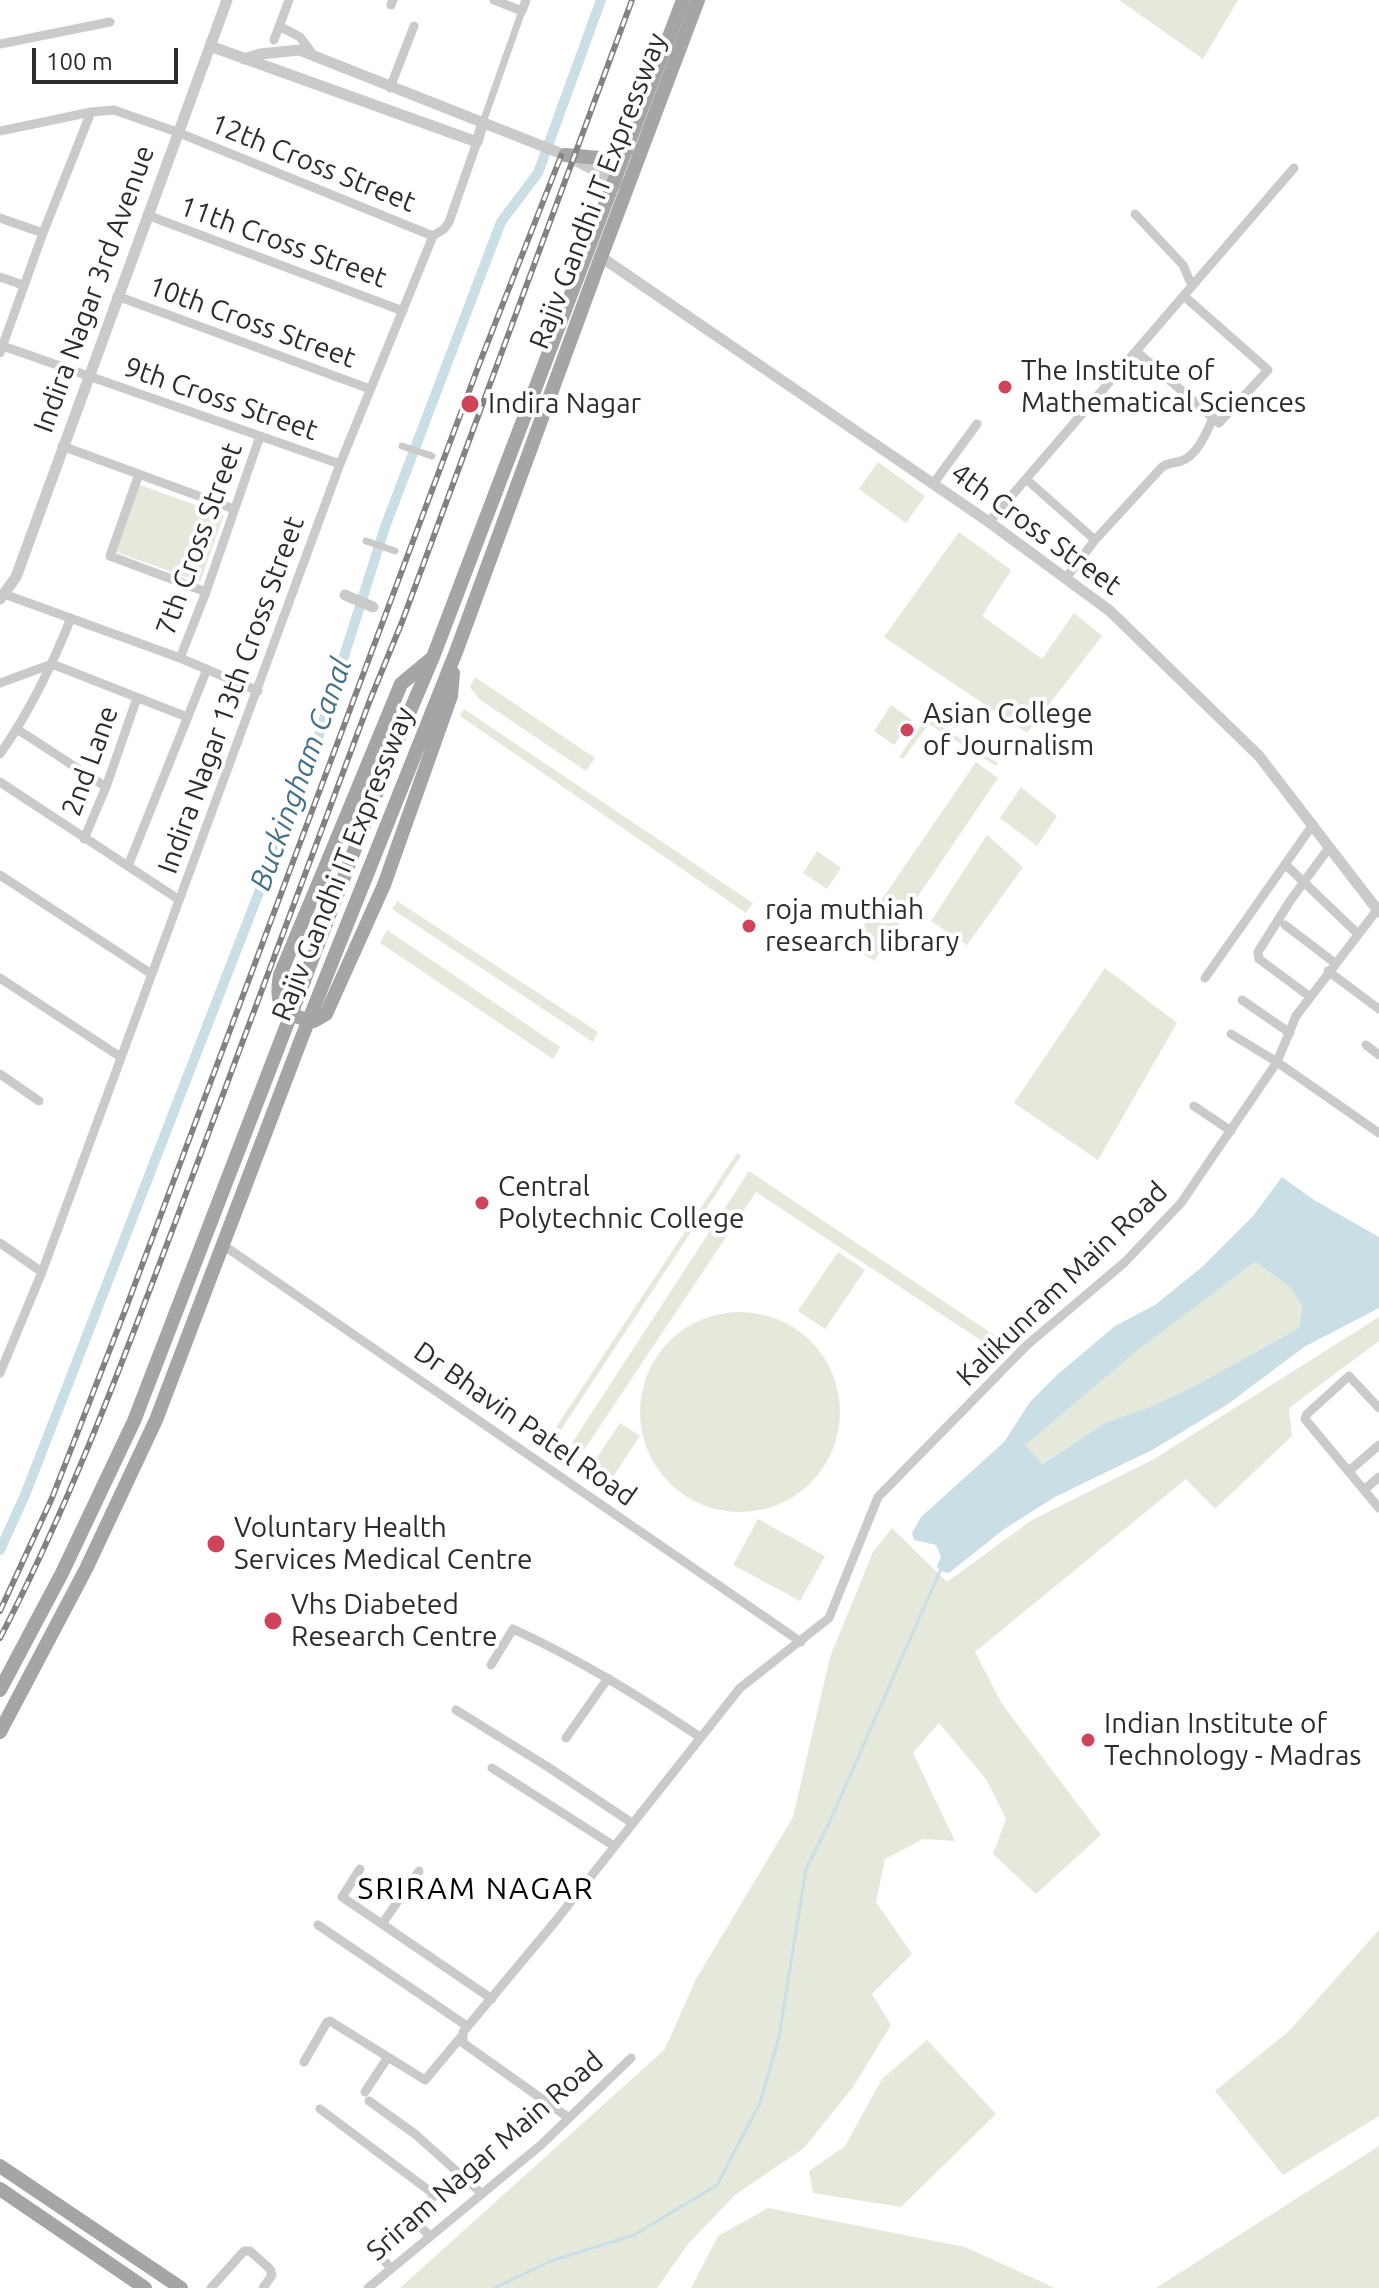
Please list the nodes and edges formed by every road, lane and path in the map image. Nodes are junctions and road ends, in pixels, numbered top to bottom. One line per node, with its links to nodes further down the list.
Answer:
1 (227, 0): 13 (street, Indira Nagar 3rd Avenue)
2 (289, 0): 9 (street)
3 (494, 0): 7 (street)
4 (526, 0): 7 (street)
5 (683, 0): 22 (main road, Rajiv Gandhi IT Expressway)
6 (698, 0): 25 (main road, Rajiv Gandhi IT Expressway)
7 (522, 11): 18 (street)
8 (110, 22): 12 (street)
9 (279, 26): 11 (street); 14 (street)
10 (414, 26): 16 (street)
11 (274, 40)
12 (0, 44)
13 (210, 46): 15 (street); 20 (street, Indira Nagar 3rd Avenue)
14 (314, 56): 15 (street); 16 (street)
15 (244, 59): 21 (street)
16 (390, 88): 18 (street)
17 (91, 112): 19 (street, 12th Cross Street); 20 (street, 12th Cross Street); 29 (street)
18 (483, 122): 21 (street); 23 (street)
19 (0, 131)
20 (177, 132): 27 (street, Indira Nagar 3rd Avenue); 30 (street, 12th Cross Street)
21 (477, 142): 30 (street, Indira Nagar 13th Cross Street)
22 (626, 151): 23 (main road); 25 (main road, Rajiv Gandhi IT Expressway)
23 (565, 155): 25 (street)
24 (1294, 168): 34 (street)
25 (621, 183): 31 (main road, Rajiv Gandhi IT Expressway); 64 (main road, Rajiv Gandhi IT Expressway)
26 (1135, 214): 34 (street)
27 (147, 215): 35 (street, Indira Nagar 3rd Avenue); 37 (street, 11th Cross Street)
28 (0, 218): 29 (street)
29 (43, 233): 33 (street)
30 (433, 236): 37 (street, Indira Nagar 13th Cross Street)
31 (601, 257): 51 (street, 4th Cross Street); 63 (main road, Rajiv Gandhi IT Expressway)
32 (0, 277): 33 (street)
33 (23, 285): 38 (street)
34 (1192, 286): 36 (street)
35 (117, 296): 40 (street, Indira Nagar 3rd Avenue); 41 (street, 10th Cross Street)
36 (1184, 296): 39 (street); 42 (street)
37 (403, 311): 41 (street, Indira Nagar 13th Cross Street)
38 (1, 348): 40 (street, 9th Cross Street)
39 (1137, 352): 42 (street); 50 (street)
40 (88, 377): 44 (street, 9th Cross Street); 45 (street, Indira Nagar 3rd Avenue)
41 (370, 389): 48 (street, Indira Nagar 13th Cross Street)
42 (1213, 418): 54 (street)
43 (977, 424): 51 (street)
44 (260, 436): 48 (street, 9th Cross Street); 52 (street, 7th Cross Street)
45 (62, 446): 49 (street); 60 (street, Indira Nagar 3rd Avenue)
46 (402, 446): 47 (street)
47 (432, 456)
48 (340, 464): 69 (street, Indira Nagar 13th Cross Street)
49 (139, 474): 52 (street); 58 (street)
50 (1026, 479): 53 (street); 54 (street)
51 (933, 484): 53 (street, 4th Cross Street)
52 (234, 509): 58 (street, 7th Cross Street)
53 (989, 522): 57 (street, 4th Cross Street)
54 (1095, 540): 57 (street)
55 (366, 541): 56 (street)
56 (395, 551)
57 (1066, 578): 76 (street, 4th Cross Street)
58 (206, 592): 65 (street, 7th Cross Street)
59 (345, 595): 61 (street)
60 (2, 596): 62 (street)
61 (373, 607)
62 (71, 618): 65 (street); 66 (street)
63 (456, 652): 64 (main road, bridge); 106 (main road, Rajiv Gandhi IT Expressway)
64 (433, 657): 117 (main road, Rajiv Gandhi IT Expressway)
65 (180, 658): 67 (street)
66 (52, 664): 68 (street); 70 (street); 72 (street)
67 (207, 669): 69 (street); 71 (street)
68 (0, 683)
69 (258, 691): 83 (street, Indira Nagar 13th Cross Street)
70 (137, 698): 71 (street); 75 (street, 2nd Lane)
71 (187, 717): 80 (street)
72 (17, 729): 73 (street); 75 (street)
73 (0, 754)
74 (0, 782): 77 (street)
75 (106, 787): 77 (street, 2nd Lane)
76 (1312, 826): 78 (street, 4th Cross Street); 79 (street)
77 (84, 839): 80 (street)
78 (1328, 849): 82 (street); 84 (street, 4th Cross Street)
79 (1286, 865): 82 (street); 90 (street)
80 (128, 866): 83 (street)
81 (0, 875): 88 (street)
82 (1304, 881): 86 (street); 91 (street)
83 (178, 899): 88 (street, Indira Nagar 13th Cross Street)
84 (1378, 911): 86 (street, Kalikunram Main Road)
85 (1285, 925): 87 (street)
86 (1358, 934): 87 (street, Kalikunram Main Road)
87 (1332, 967): 91 (street, Kalikunram Main Road); 93 (street)
88 (150, 973): 98 (street, Indira Nagar 13th Cross Street)
89 (0, 978): 98 (street)
90 (1205, 978)
91 (1309, 996): 94 (street, Kalikunram Main Road)
92 (1242, 1000): 94 (street)
93 (1379, 1009)
94 (1290, 1033): 99 (street, Kalikunram Main Road)
95 (1231, 1034): 99 (street)
96 (1366, 1045): 97 (street)
97 (1379, 1055)
98 (119, 1056): 107 (street, Indira Nagar 13th Cross Street)
99 (1277, 1062): 103 (street, Kalikunram Main Road); 104 (street)
100 (0, 1074): 101 (street)
101 (39, 1101)
102 (1194, 1106): 103 (street)
103 (1231, 1131): 116 (street, Kalikunram Main Road)
104 (1379, 1133)
105 (0, 1243): 107 (street)
106 (223, 1245): 116 (street, Dr Bhavin Patel Road); 124 (main road, Rajiv Gandhi IT Expressway)
107 (42, 1272): 108 (street, Indira Nagar 13th Cross Street)
108 (4, 1354): 109 (street, Indira Nagar 13th Cross Street)
109 (0, 1373)
110 (1379, 1408): 112 (street)
111 (1379, 1445): 112 (street)
112 (1349, 1471): 114 (street)
113 (1379, 1477): 114 (street)
114 (1365, 1489): 115 (street)
115 (1379, 1508)
116 (801, 1642): 125 (street, Kalikunram Main Road)
117 (18, 1657): 119 (street); 121 (main road, Rajiv Gandhi IT Expressway); 122 (main road)
118 (491, 1665): 120 (street)
119 (0, 1676)
120 (608, 1678): 125 (street); 126 (street)
121 (0, 1690)
122 (0, 1701)
123 (456, 1710): 128 (street)
124 (0, 1732)
125 (700, 1737): 128 (street, Kalikunram Main Road)
126 (566, 1738)
127 (492, 1768): 129 (street)
128 (632, 1823): 129 (street, Kalikunram Main Road)
129 (614, 1846): 134 (street, Kalikunram Main Road)
130 (360, 1869): 132 (street)
131 (419, 1871): 132 (street)
132 (382, 1924): 134 (street)
133 (318, 1925): 135 (street)
134 (492, 1999): 135 (street, Kalikunram Main Road)
135 (467, 2026): 136 (street, Kalikunram Main Road)
136 (462, 2040): 137 (street, Kalikunram Main Road); 141 (street)
137 (388, 2057): 139 (street); 145 (street)
138 (631, 2058): 141 (street, Sriram Nagar Main Road)
139 (304, 2062)
140 (320, 2109): 146 (street)
141 (569, 2118): 145 (street, Sriram Nagar Main Road)
142 (0, 2166): 151 (main road)
143 (0, 2178): 149 (main road)
144 (0, 2189): 149 (main road)
145 (481, 2193): 146 (street, Sriram Nagar Main Road)
146 (430, 2236): 148 (street, Sriram Nagar Main Road)
147 (372, 2248): 148 (street)
148 (390, 2267): 154 (street, Sriram Nagar Main Road)
149 (126, 2275): 150 (main road)
150 (145, 2288)
151 (181, 2288)
152 (211, 2288): 153 (street)
153 (263, 2288)
154 (368, 2288)

